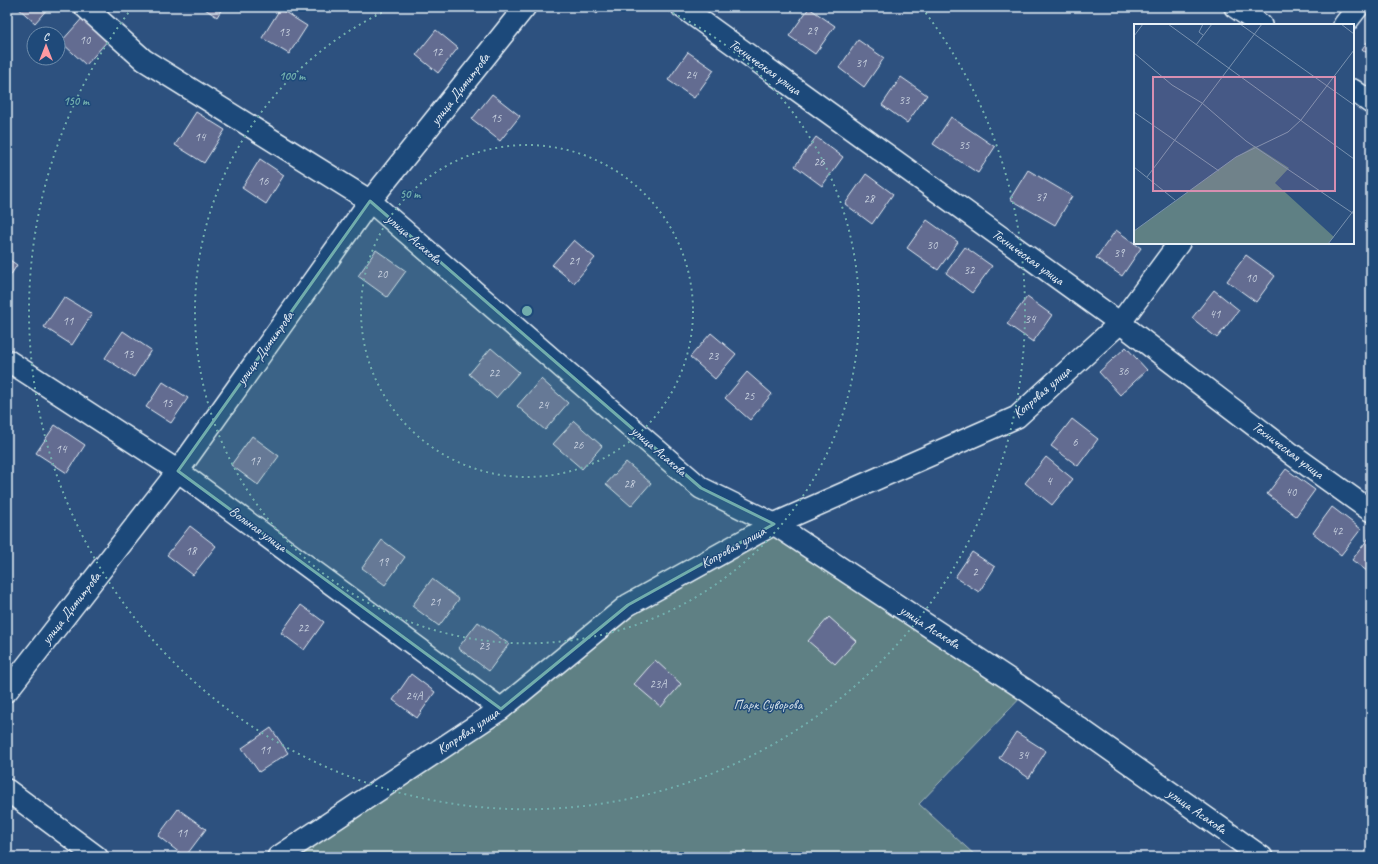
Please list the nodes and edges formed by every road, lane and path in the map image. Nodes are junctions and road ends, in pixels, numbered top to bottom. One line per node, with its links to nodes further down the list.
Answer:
1 (85, 7): 10 (street, улица Асакова)
2 (525, 7): 10 (street, улица Димитрова)
3 (682, 7): 12 (street, Техническая улица)
4 (1235, 7): 6 (street)
5 (1358, 7): 7 (street)
6 (1260, 24)
7 (1345, 24)
8 (1354, 91): 9 (street)
9 (1371, 103)
10 (370, 201): 14 (street, улица Димитрова); 16 (street, улица Асакова)
11 (1179, 244): 12 (street, Копровая улица)
12 (1120, 323): 15 (street, Техническая улица); 16 (street, Копровая улица)
13 (7, 360): 14 (street, Вольная улица)
14 (178, 471): 17 (street, улица Димитрова); 18 (street, Вольная улица)
15 (1371, 511)
16 (774, 524): 18 (street, Копровая улица); 22 (street, улица Асакова)
17 (7, 691)
18 (501, 709): 21 (street, Копровая улица)
19 (7, 790): 20 (street)
20 (97, 857)
21 (278, 857)
22 (1262, 857)

